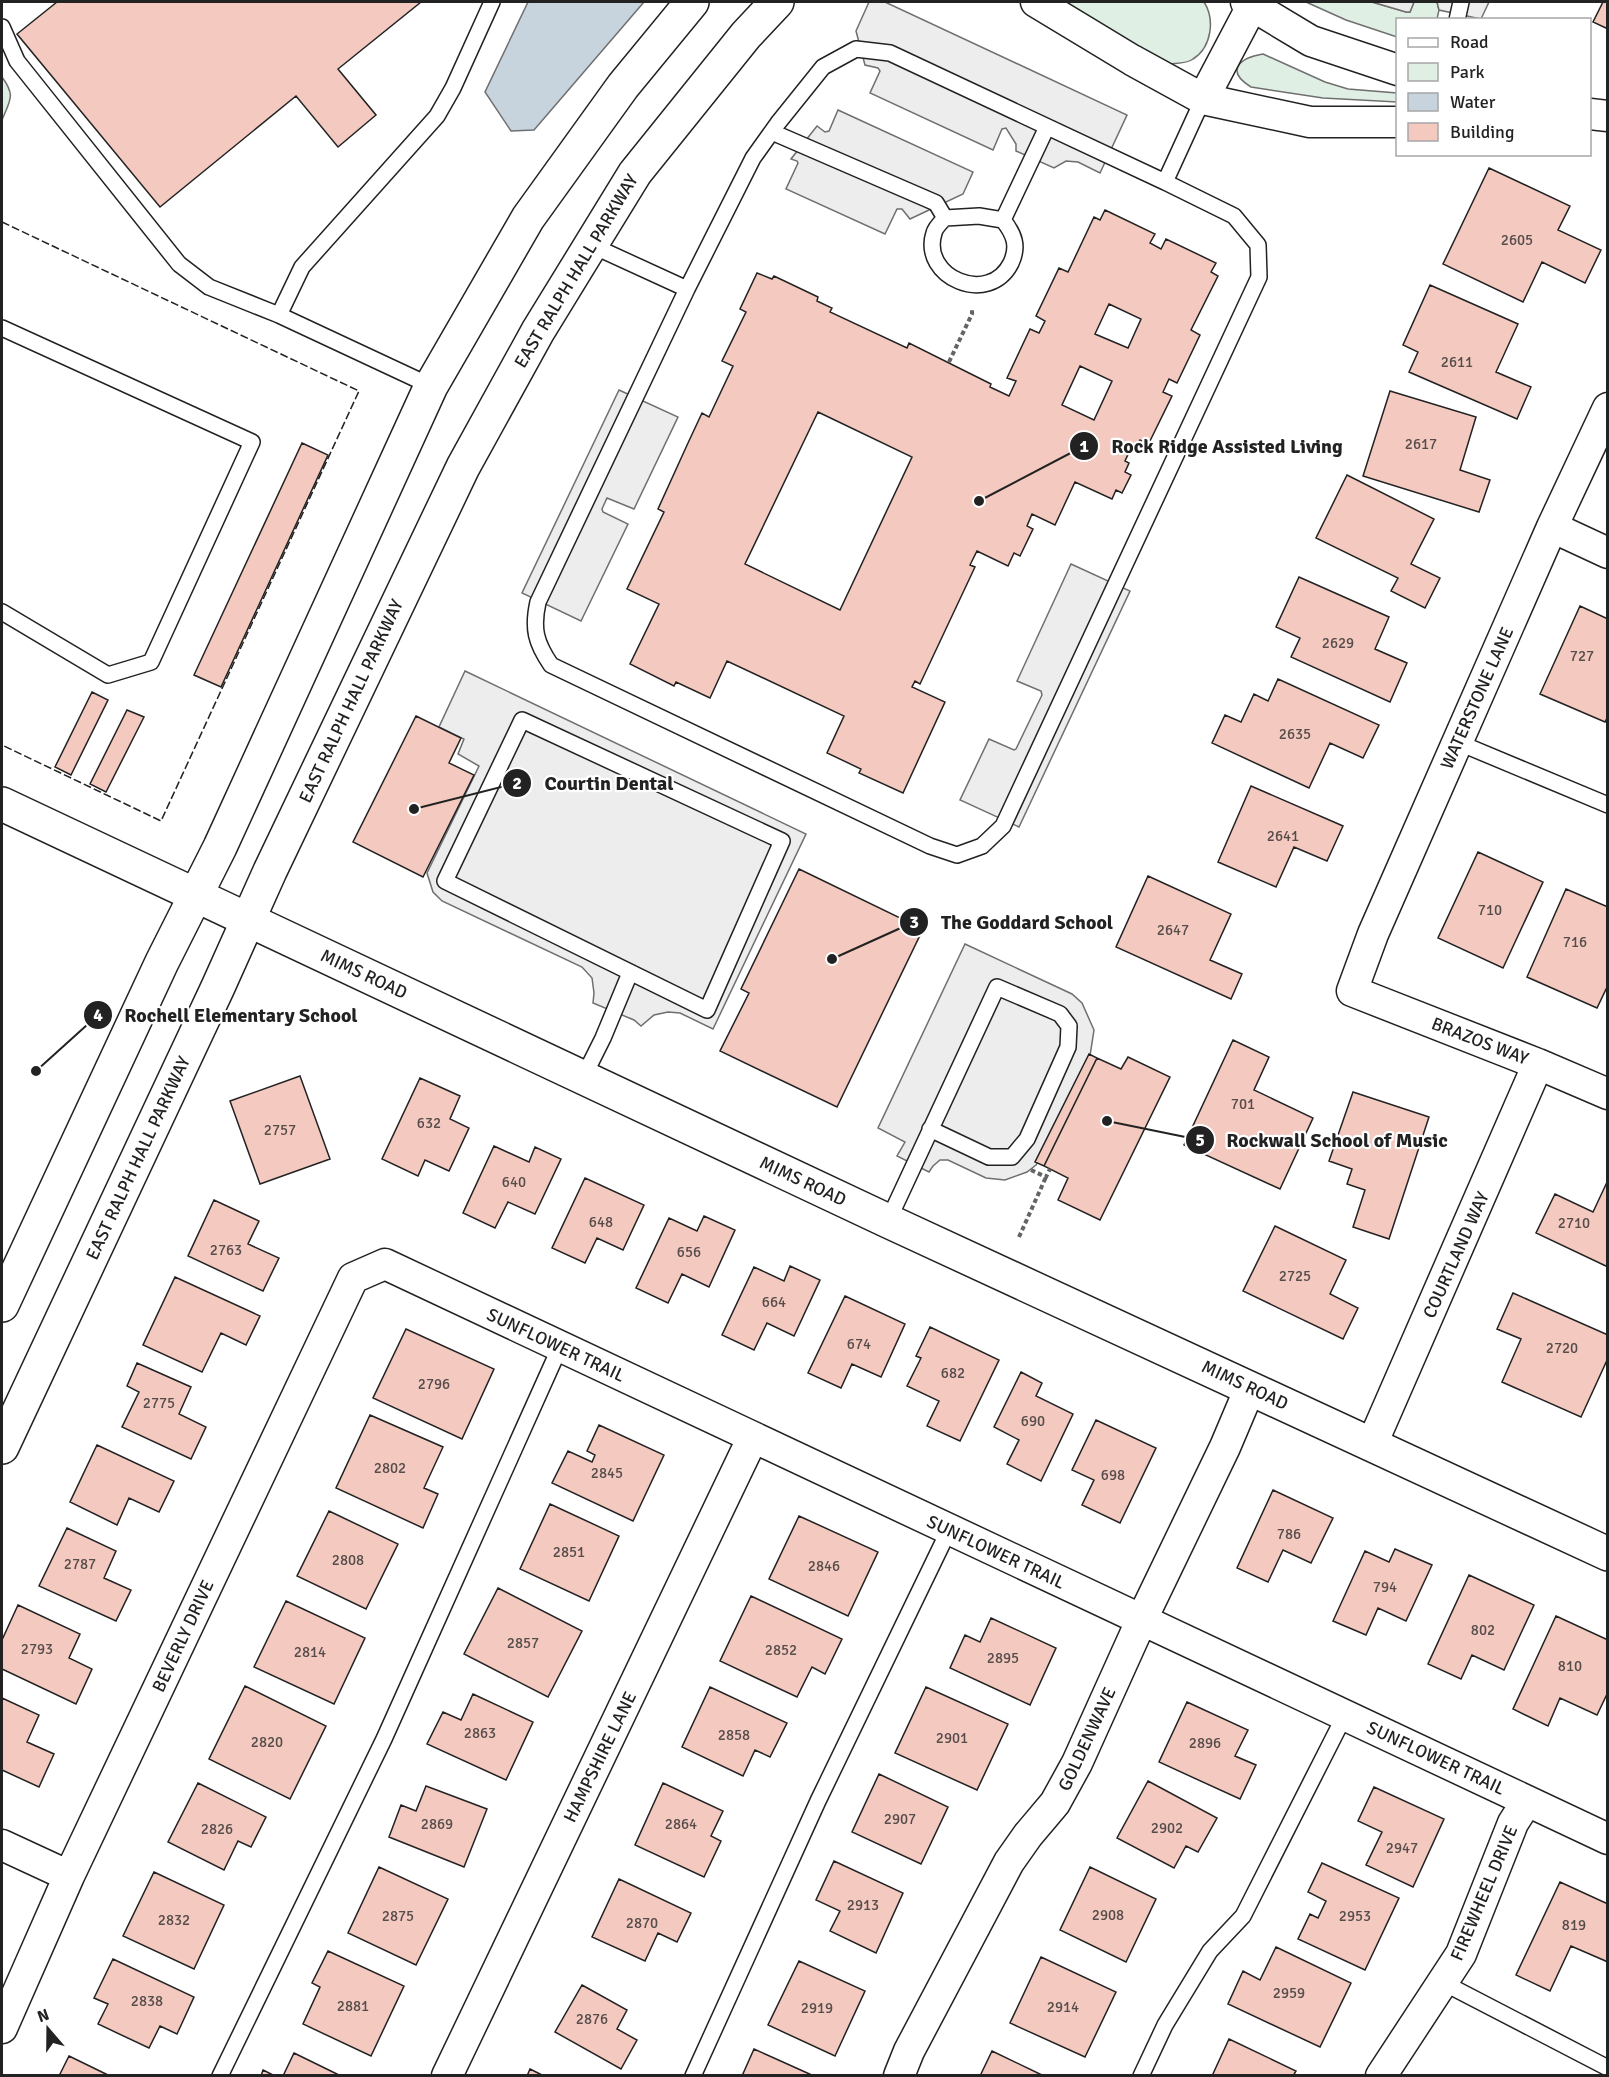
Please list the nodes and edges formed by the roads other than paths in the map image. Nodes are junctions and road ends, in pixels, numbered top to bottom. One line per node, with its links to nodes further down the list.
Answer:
1 (492, 2): 21 (lane)
2 (692, 2): 23 (main road)
3 (777, 2): 19 (main road, EAST RALPH HALL PARKWAY)
4 (1036, 2): 10 (street)
5 (1461, 2): 7 (lane)
6 (1249, 4): 9 (street); 10 (street)
7 (1457, 18)
8 (2, 27): 21 (lane)
9 (1396, 69)
10 (1203, 99): 13 (street); 16 (lane)
11 (1591, 114): 12 (street)
12 (1608, 116)
13 (1396, 122)
14 (1047, 127): 15 (lane); 16 (lane); 18 (lane)
15 (772, 132): 17 (lane); 20 (lane)
16 (1165, 182): 20 (lane)
17 (945, 218): 18 (lane); 18 (lane)
18 (1003, 220)
19 (591, 245): 20 (lane); 32 (main road, EAST RALPH HALL PARKWAY)
20 (687, 289)
21 (279, 315): 23 (lane)
22 (2, 328): 27 (lane)
23 (431, 386): 31 (main road)
24 (1608, 408): 25 (street, WATERSTONE LANE)
25 (1552, 527): 26 (street); 28 (street, WATERSTONE LANE)
26 (1608, 554)
27 (2, 612)
28 (1457, 742): 30 (lane); 34 (street, WATERSTONE LANE)
29 (2, 804): 31 (main road, MIMS ROAD)
30 (1608, 805)
31 (195, 896): 32 (main road, MIMS ROAD); 41 (main road)
32 (249, 920): 36 (main road, MIMS ROAD); 46 (main road, EAST RALPH HALL PARKWAY)
33 (630, 973): 33 (lane); 36 (lane)
34 (1352, 991): 35 (street, BRAZOS WAY)
35 (1538, 1064): 37 (street, BRAZOS WAY); 45 (street, COURTLAND WAY)
36 (584, 1078): 39 (main road, MIMS ROAD)
37 (1608, 1094)
38 (930, 1129): 38 (lane); 39 (lane)
39 (888, 1221): 43 (main road, MIMS ROAD)
40 (385, 1264): 42 (street, SUNFLOWER TRAIL); 54 (street, BEVERLY DRIVE)
41 (2, 1305)
42 (560, 1347): 44 (street, SUNFLOWER TRAIL); 58 (lane)
43 (1250, 1388): 45 (main road, MIMS ROAD); 49 (street, GOLDENWAVE)
44 (753, 1437): 47 (street, SUNFLOWER TRAIL); 59 (street, HAMPSHIRE LANE)
45 (1372, 1444): 48 (main road, MIMS ROAD)
46 (2, 1447)
47 (949, 1530): 49 (street, SUNFLOWER TRAIL); 60 (lane)
48 (1608, 1554)
49 (1142, 1619): 50 (street, SUNFLOWER TRAIL); 61 (street, GOLDENWAVE)
50 (1345, 1715): 51 (street, SUNFLOWER TRAIL); 62 (lane)
51 (1527, 1801): 52 (street, SUNFLOWER TRAIL); 55 (street, FIREWHEEL DRIVE)
52 (1608, 1839)
53 (2, 1845): 54 (street)
54 (69, 1876): 56 (street, BEVERLY DRIVE)
55 (1442, 1982): 57 (lane); 63 (street, FIREWHEEL DRIVE)
56 (2, 2028)
57 (1608, 2068)
58 (220, 2076)
59 (447, 2076)
60 (693, 2076)
61 (899, 2076)
62 (1141, 2076)
63 (1381, 2076)

